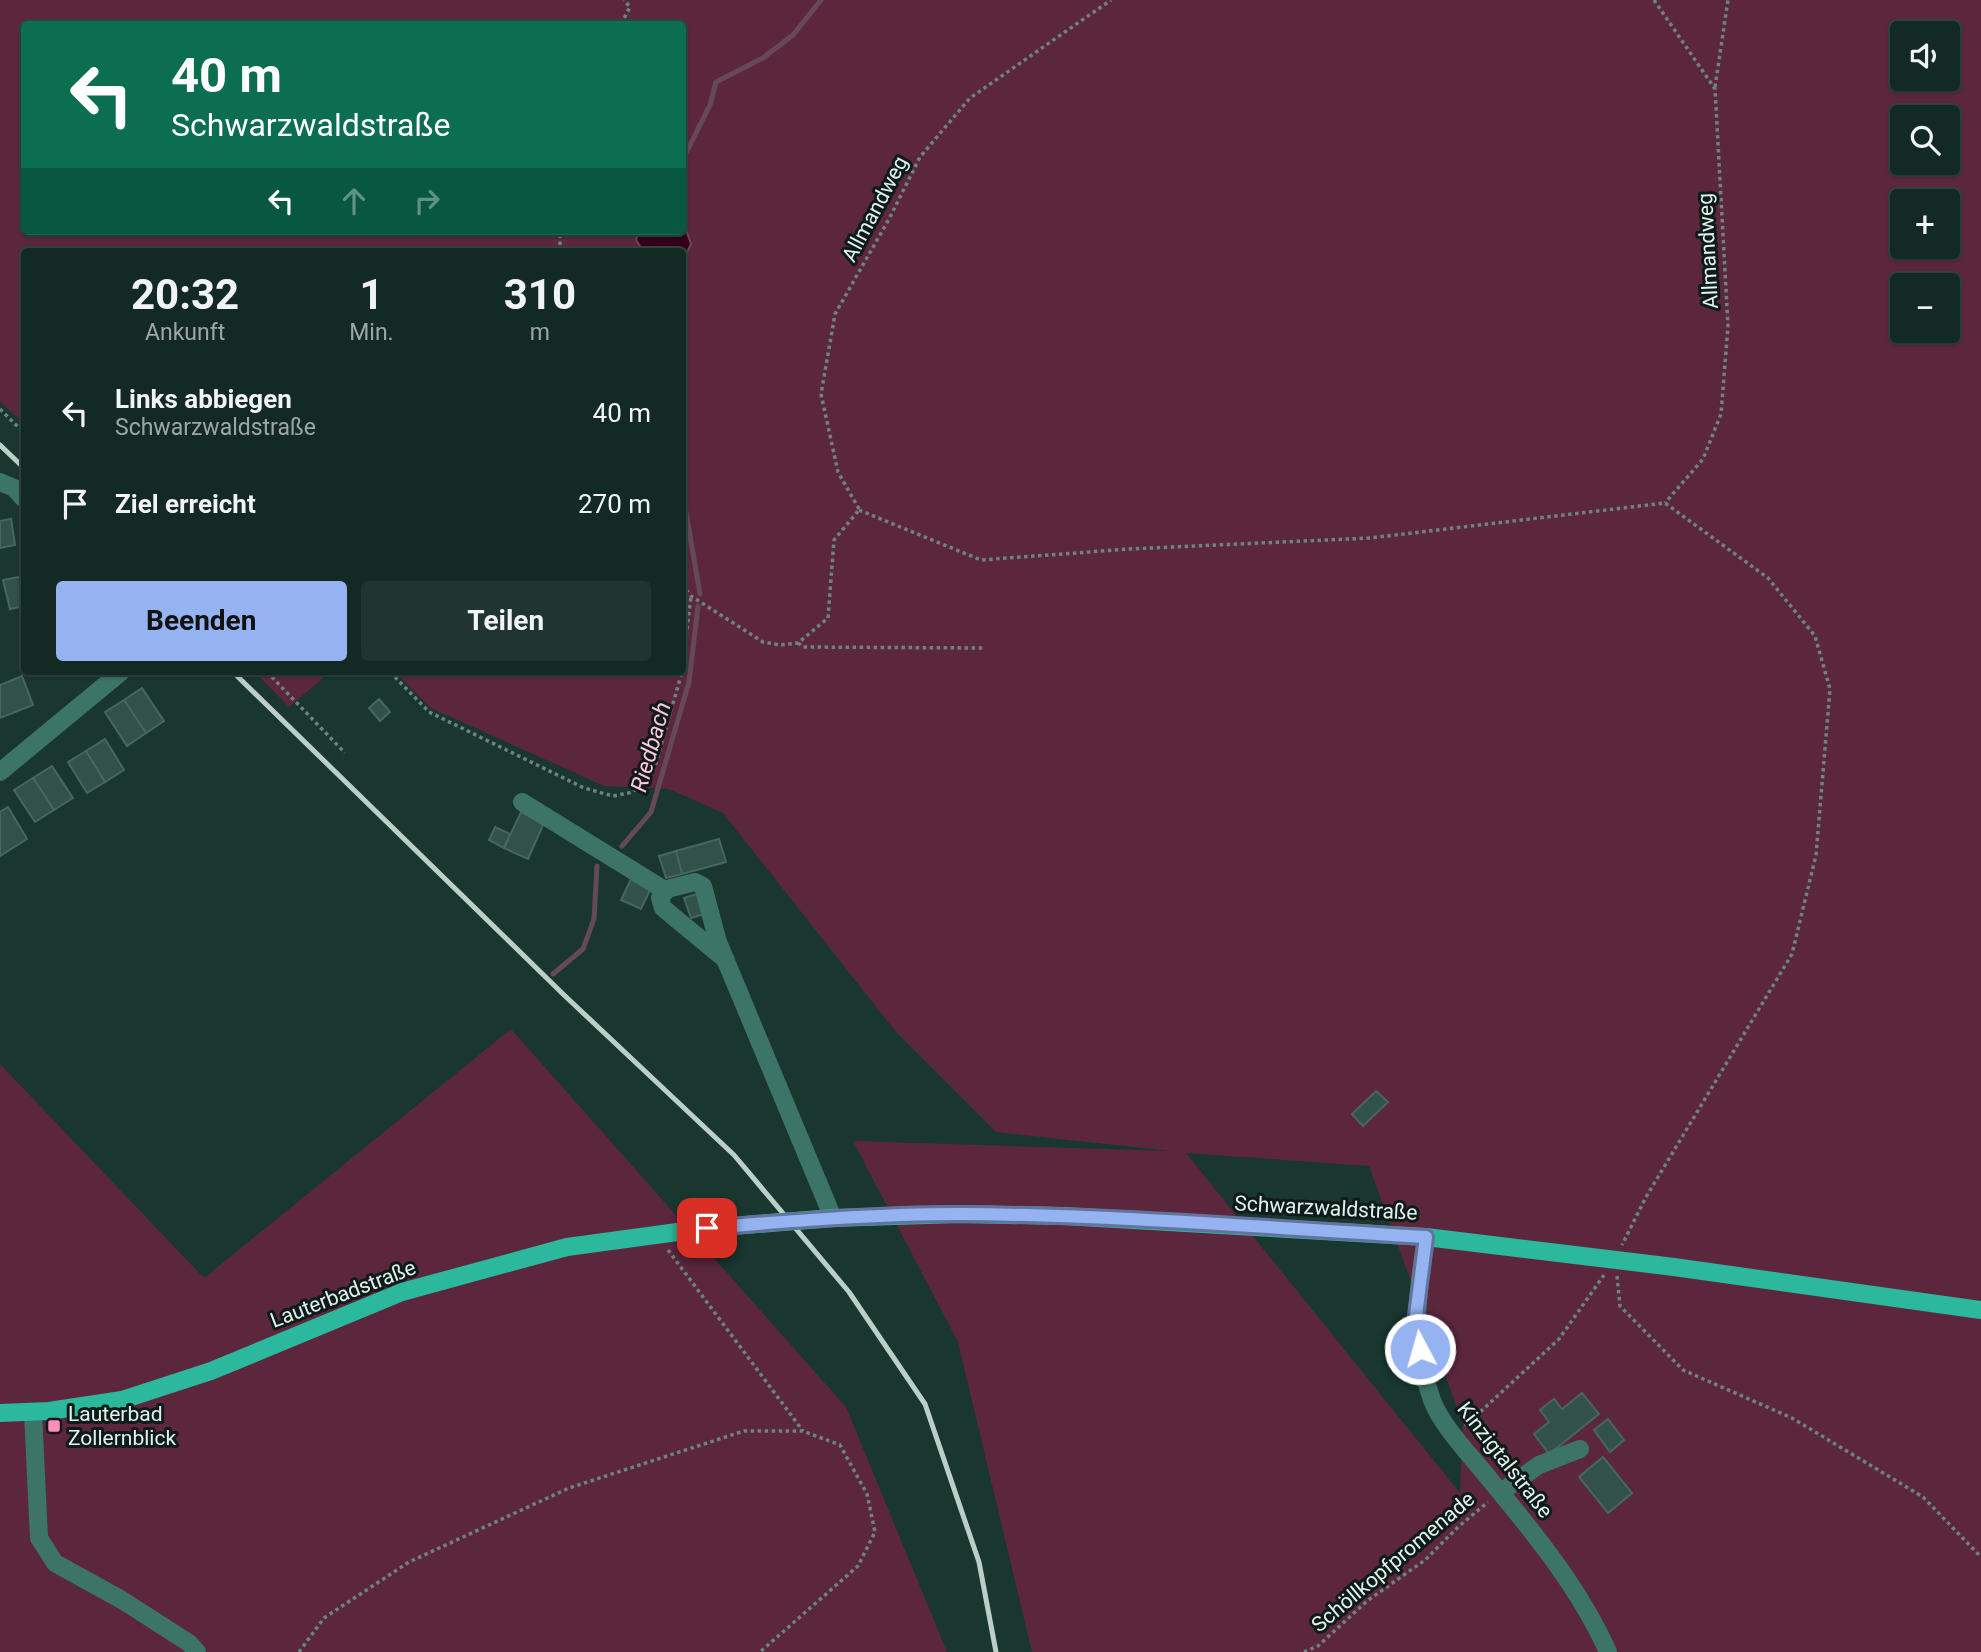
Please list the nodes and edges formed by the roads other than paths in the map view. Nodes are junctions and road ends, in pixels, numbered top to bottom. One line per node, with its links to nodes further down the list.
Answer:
1 (0, 482): 2 (street)
2 (21, 496)
3 (117, 675): 4 (street)
4 (0, 772)
5 (522, 802): 6 (street)
6 (666, 891): 7 (street); 7 (street)
7 (726, 960): 8 (street)
8 (833, 1218): 9 (main road, Schwarzwaldstraße, bridge); 10 (main road, Schwarzwaldstraße)
9 (707, 1228): 13 (main road, Lauterbadstraße)
10 (1426, 1237): 11 (main road, Schwarzwaldstraße); 15 (street, Kinzigtalstraße)
11 (1981, 1310)
12 (0, 1413): 13 (main road, Lauterbadstraße)
13 (33, 1413): 16 (street)
14 (1580, 1449): 15 (street)
15 (1501, 1492): 17 (street, Kinzigtalstraße)
16 (197, 1652)
17 (1608, 1652)

